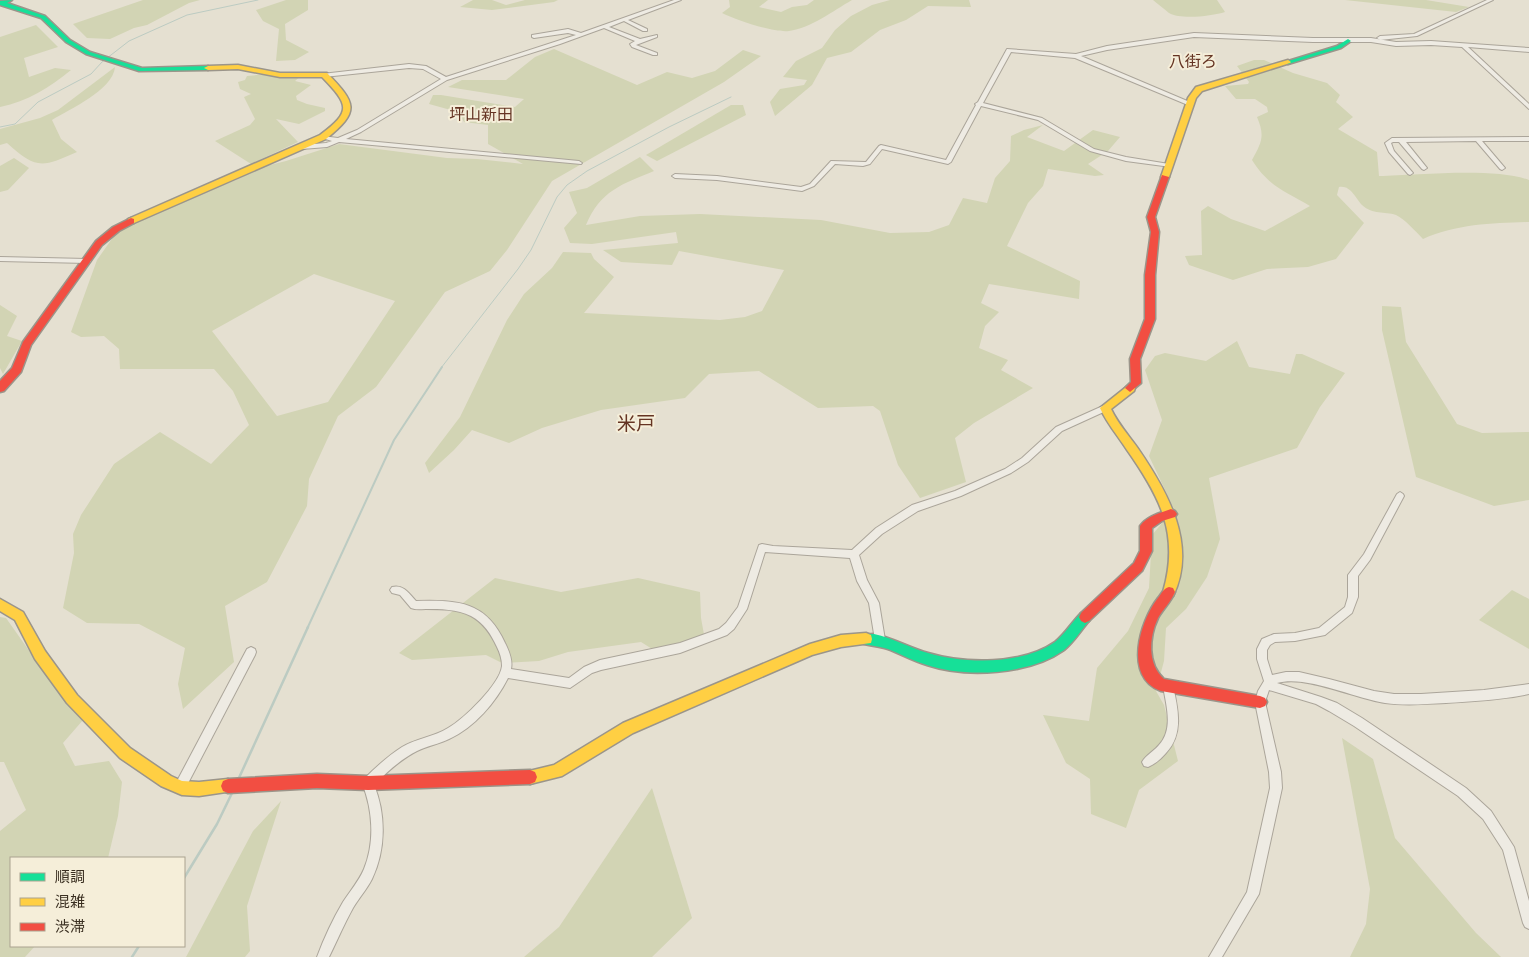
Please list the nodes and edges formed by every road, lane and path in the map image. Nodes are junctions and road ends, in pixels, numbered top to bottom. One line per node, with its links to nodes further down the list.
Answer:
1 (679, 0): 4 (street)
2 (1491, 0): 10 (street)
3 (3, 2): 17 (street)
4 (623, 19): 5 (street); 6 (street)
5 (603, 26): 7 (street); 11 (street)
6 (645, 30)
7 (579, 34): 8 (street); 18 (street)
8 (534, 36)
9 (655, 36): 11 (street)
10 (1371, 40): 12 (street); 13 (street)
11 (640, 41): 15 (street)
12 (1348, 41): 16 (street); 20 (street)
13 (1462, 45): 14 (street); 21 (street)
14 (1529, 50)
15 (654, 54)
16 (1076, 56): 19 (street); 20 (street)
17 (324, 75): 18 (street); 22 (street)
18 (445, 79): 24 (street)
19 (978, 104): 29 (street); 33 (street)
20 (1190, 104): 29 (street)
21 (1529, 107)
22 (324, 137): 24 (street); 27 (street)
23 (1529, 139): 26 (street)
24 (338, 140): 27 (street); 28 (street)
25 (1401, 140): 26 (street); 30 (street); 32 (street)
26 (1477, 140): 31 (street)
27 (302, 147): 35 (street)
28 (579, 163)
29 (1169, 166): 37 (street)
30 (1424, 168)
31 (1502, 168)
32 (1410, 173)
33 (675, 176)
34 (0, 259): 35 (street)
35 (87, 261): 36 (street)
36 (0, 388)
37 (1105, 408): 39 (street); 40 (street)
38 (1400, 496): 46 (street)
39 (1171, 514): 43 (street); 47 (street)
40 (854, 554): 43 (street); 45 (street)
41 (395, 590): 45 (street)
42 (0, 604): 52 (street)
43 (880, 640): 51 (street)
44 (252, 652): 52 (street)
45 (505, 673): 51 (street)
46 (1268, 684): 48 (street); 49 (street); 53 (street)
47 (1168, 686): 49 (street); 50 (street)
48 (1529, 690)
49 (1260, 702): 55 (street)
50 (1148, 762)
51 (368, 783): 52 (street); 54 (street)
52 (180, 787)
53 (1529, 924)
54 (324, 957)
55 (1215, 957)

